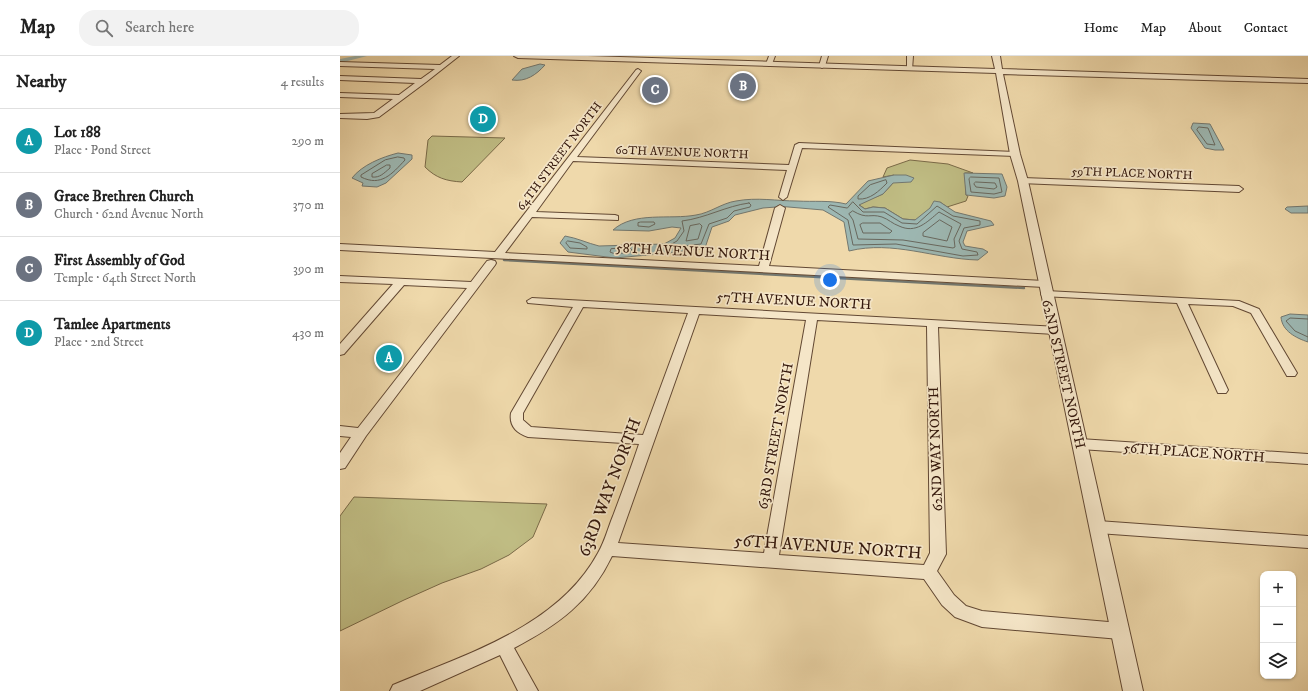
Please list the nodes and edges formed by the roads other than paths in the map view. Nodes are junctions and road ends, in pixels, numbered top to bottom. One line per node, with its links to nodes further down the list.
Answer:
1 (456, 56): 11 (street)
2 (518, 56): 7 (street)
3 (772, 56): 9 (street)
4 (825, 56): 10 (street)
5 (910, 56): 12 (street)
6 (996, 56): 14 (street, 62ND STREET NORTH)
7 (587, 57): 9 (street)
8 (340, 64): 11 (street)
9 (769, 64): 10 (street)
10 (822, 66): 12 (street)
11 (442, 67): 16 (street)
12 (910, 69): 14 (street)
13 (638, 71): 22 (street, 64TH STREET NORTH)
14 (999, 72): 17 (street); 21 (street, 62ND STREET NORTH)
15 (340, 78): 16 (street)
16 (424, 81): 19 (street)
17 (1308, 81)
18 (340, 95): 19 (street)
19 (400, 97): 20 (street)
20 (340, 116)
21 (1015, 154): 23 (street); 24 (street, 62ND STREET NORTH)
22 (572, 159): 23 (street, 60TH AVENUE NORTH); 28 (street, 64TH STREET NORTH)
23 (791, 168): 26 (street)
24 (1023, 181): 25 (street, 59TH PLACE NORTH); 36 (street, 62ND STREET NORTH)
25 (1239, 189)
26 (783, 197)
27 (780, 208): 32 (street)
28 (530, 214): 29 (street); 31 (street, 64TH STREET NORTH)
29 (615, 218)
30 (340, 247): 31 (street, 58TH AVENUE NORTH)
31 (495, 259): 32 (street, 58TH AVENUE NORTH); 35 (street, 64TH STREET NORTH)
32 (763, 269): 36 (street, 58TH AVENUE NORTH)
33 (340, 279): 34 (street)
34 (401, 282): 35 (street); 44 (street)
35 (474, 285): 48 (street, 64TH STREET NORTH)
36 (1045, 289): 37 (street, 58TH AVENUE NORTH); 43 (street, 62ND STREET NORTH)
37 (1181, 300): 45 (street, 58TH AVENUE NORTH); 46 (street)
38 (532, 301): 39 (street, 57TH AVENUE NORTH)
39 (580, 303): 40 (street, 57TH AVENUE NORTH); 49 (street)
40 (695, 310): 41 (street, 57TH AVENUE NORTH); 49 (street, 63RD WAY NORTH)
41 (812, 317): 42 (street, 57TH AVENUE NORTH); 56 (street, 63RD STREET NORTH)
42 (932, 323): 43 (street, 57TH AVENUE NORTH); 57 (street, 62ND WAY NORTH)
43 (1055, 330): 50 (street, 62ND STREET NORTH)
44 (340, 351)
45 (1291, 374)
46 (1222, 390)
47 (340, 432): 48 (street)
48 (361, 433): 52 (street, 64TH STREET NORTH)
49 (646, 440): 55 (street, 63RD WAY NORTH)
50 (1080, 444): 51 (street, 56TH PLACE NORTH); 53 (street, 62ND STREET NORTH)
51 (1308, 459)
52 (340, 464)
53 (1098, 527): 54 (street); 58 (street, 62ND STREET NORTH)
54 (1308, 542)
55 (608, 549): 56 (street, 56TH AVENUE NORTH); 59 (street, 63RD WAY NORTH)
56 (770, 560): 57 (street, 56TH AVENUE NORTH)
57 (928, 572): 58 (street, 56TH AVENUE NORTH)
58 (1120, 631): 62 (street, 62ND STREET NORTH)
59 (504, 645): 60 (street, 63RD WAY NORTH); 61 (street)
60 (399, 691)
61 (529, 691)
62 (1134, 691)

